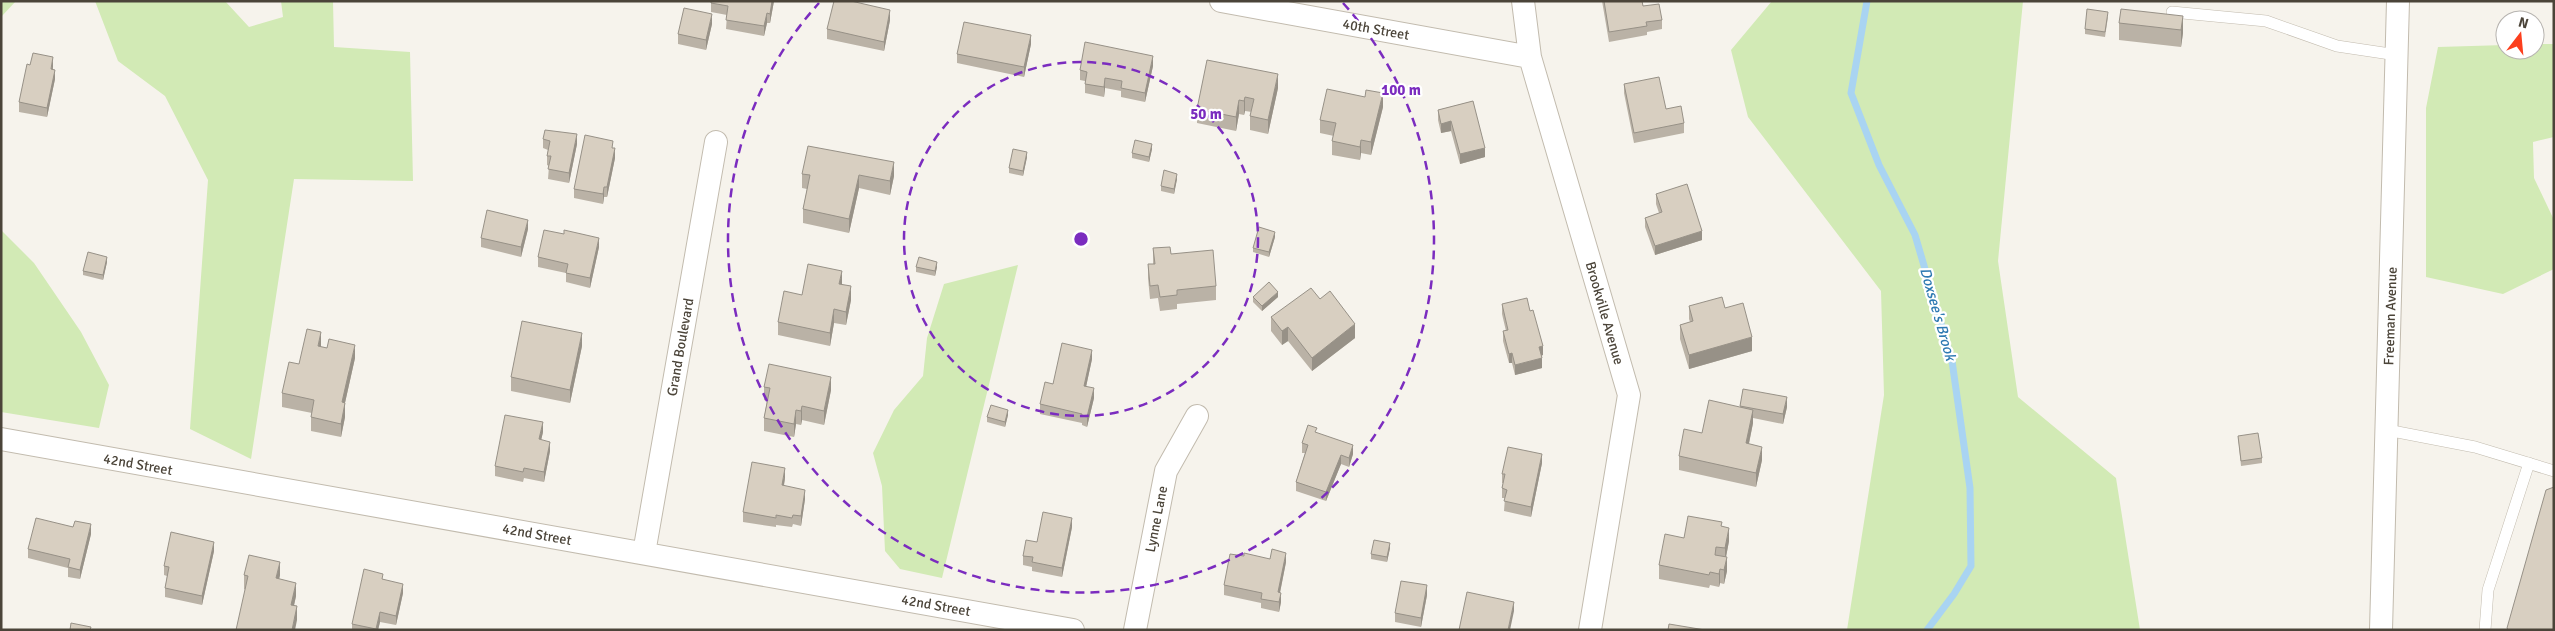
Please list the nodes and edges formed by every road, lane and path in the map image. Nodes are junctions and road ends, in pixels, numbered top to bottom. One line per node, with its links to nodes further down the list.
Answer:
1 (1221, 1): 6 (street, 40th Street)
2 (1523, 1): 6 (street, Brookville Avenue)
3 (2398, 1): 5 (street, Freeman Avenue)
4 (2172, 12): 5 (lane)
5 (2397, 55): 9 (street, Freeman Avenue)
6 (1530, 57): 16 (street, Brookville Avenue)
7 (716, 142): 13 (street, Grand Boulevard)
8 (1197, 416): 15 (street, Lynne Lane)
9 (2387, 430): 11 (lane); 17 (street, Freeman Avenue)
10 (1, 439): 13 (street, 42nd Street)
11 (2529, 463): 12 (lane); 18 (lane)
12 (2554, 471)
13 (644, 553): 14 (street, 42nd Street)
14 (1073, 630)
15 (1135, 630)
16 (1590, 630)
17 (2381, 630)
18 (2485, 630)

